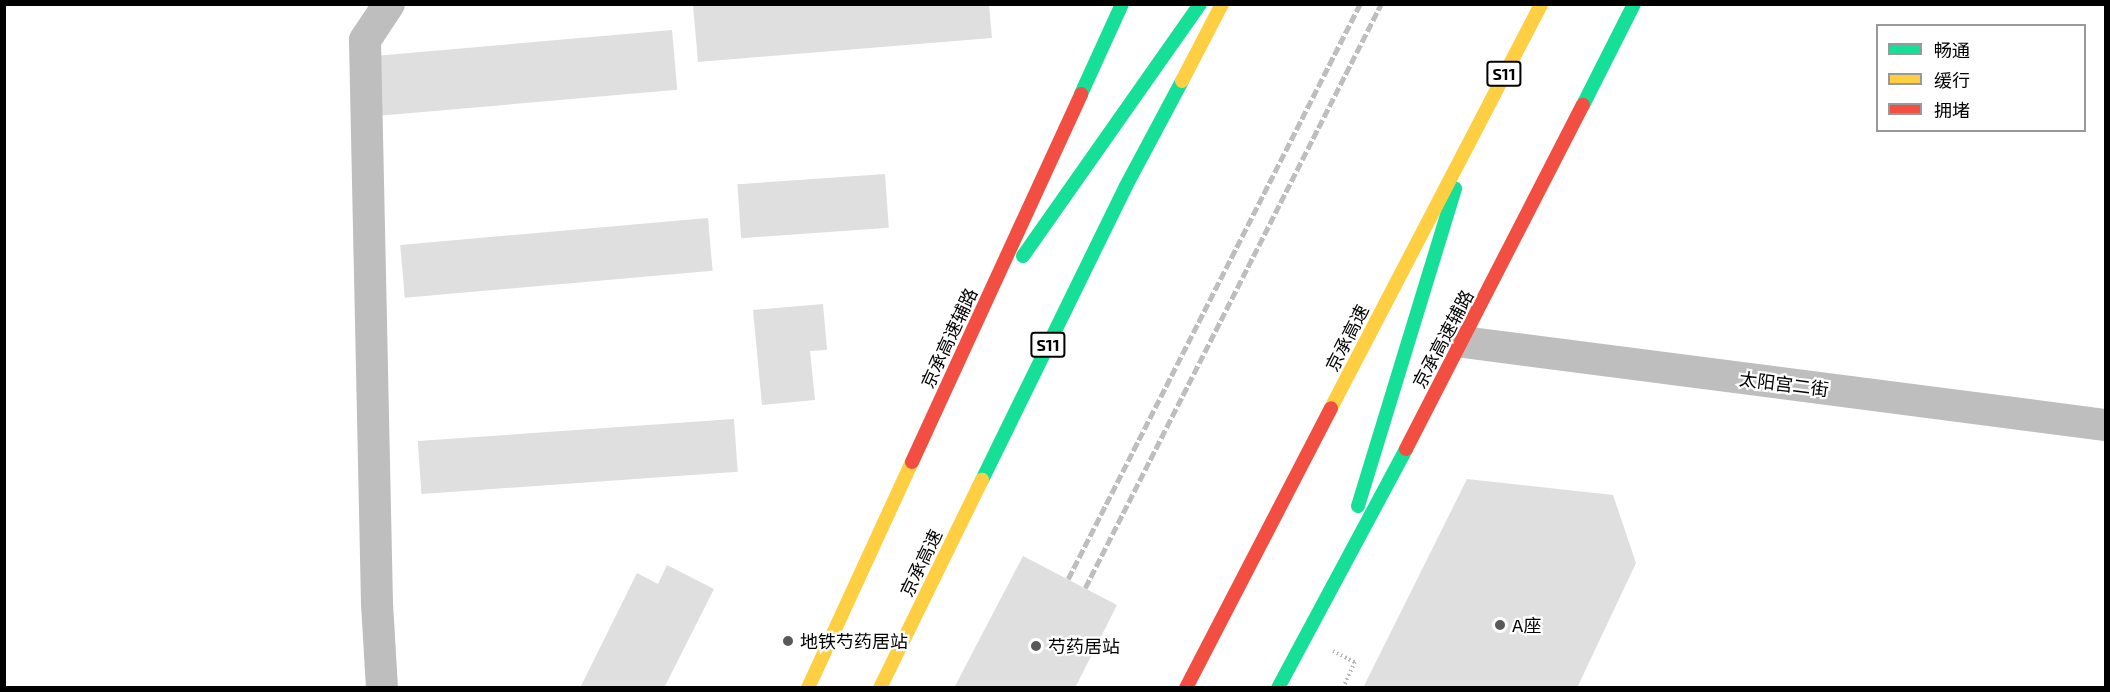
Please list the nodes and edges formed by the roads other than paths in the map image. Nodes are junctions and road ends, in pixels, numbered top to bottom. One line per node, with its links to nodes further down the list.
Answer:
1 (389, 4): 12 (street)
2 (1122, 4): 8 (main road, 京承高速辅路)
3 (1200, 4): 8 (main road)
4 (1222, 4): 14 (main road, 京承高速 / S11)
5 (1541, 4): 7 (main road, 京承高速 / S11)
6 (1634, 4): 9 (main road, 京承高速辅路)
7 (1468, 144): 11 (main road); 15 (main road, 京承高速 / S11)
8 (974, 325): 13 (main road, 京承高速辅路)
9 (1463, 342): 10 (street, 太阳宫二街); 11 (main road, 京承高速辅路)
10 (2106, 425)
11 (1338, 574): 16 (main road, 京承高速辅路)
12 (382, 687)
13 (808, 687)
14 (880, 687)
15 (1186, 687)
16 (1278, 687)

